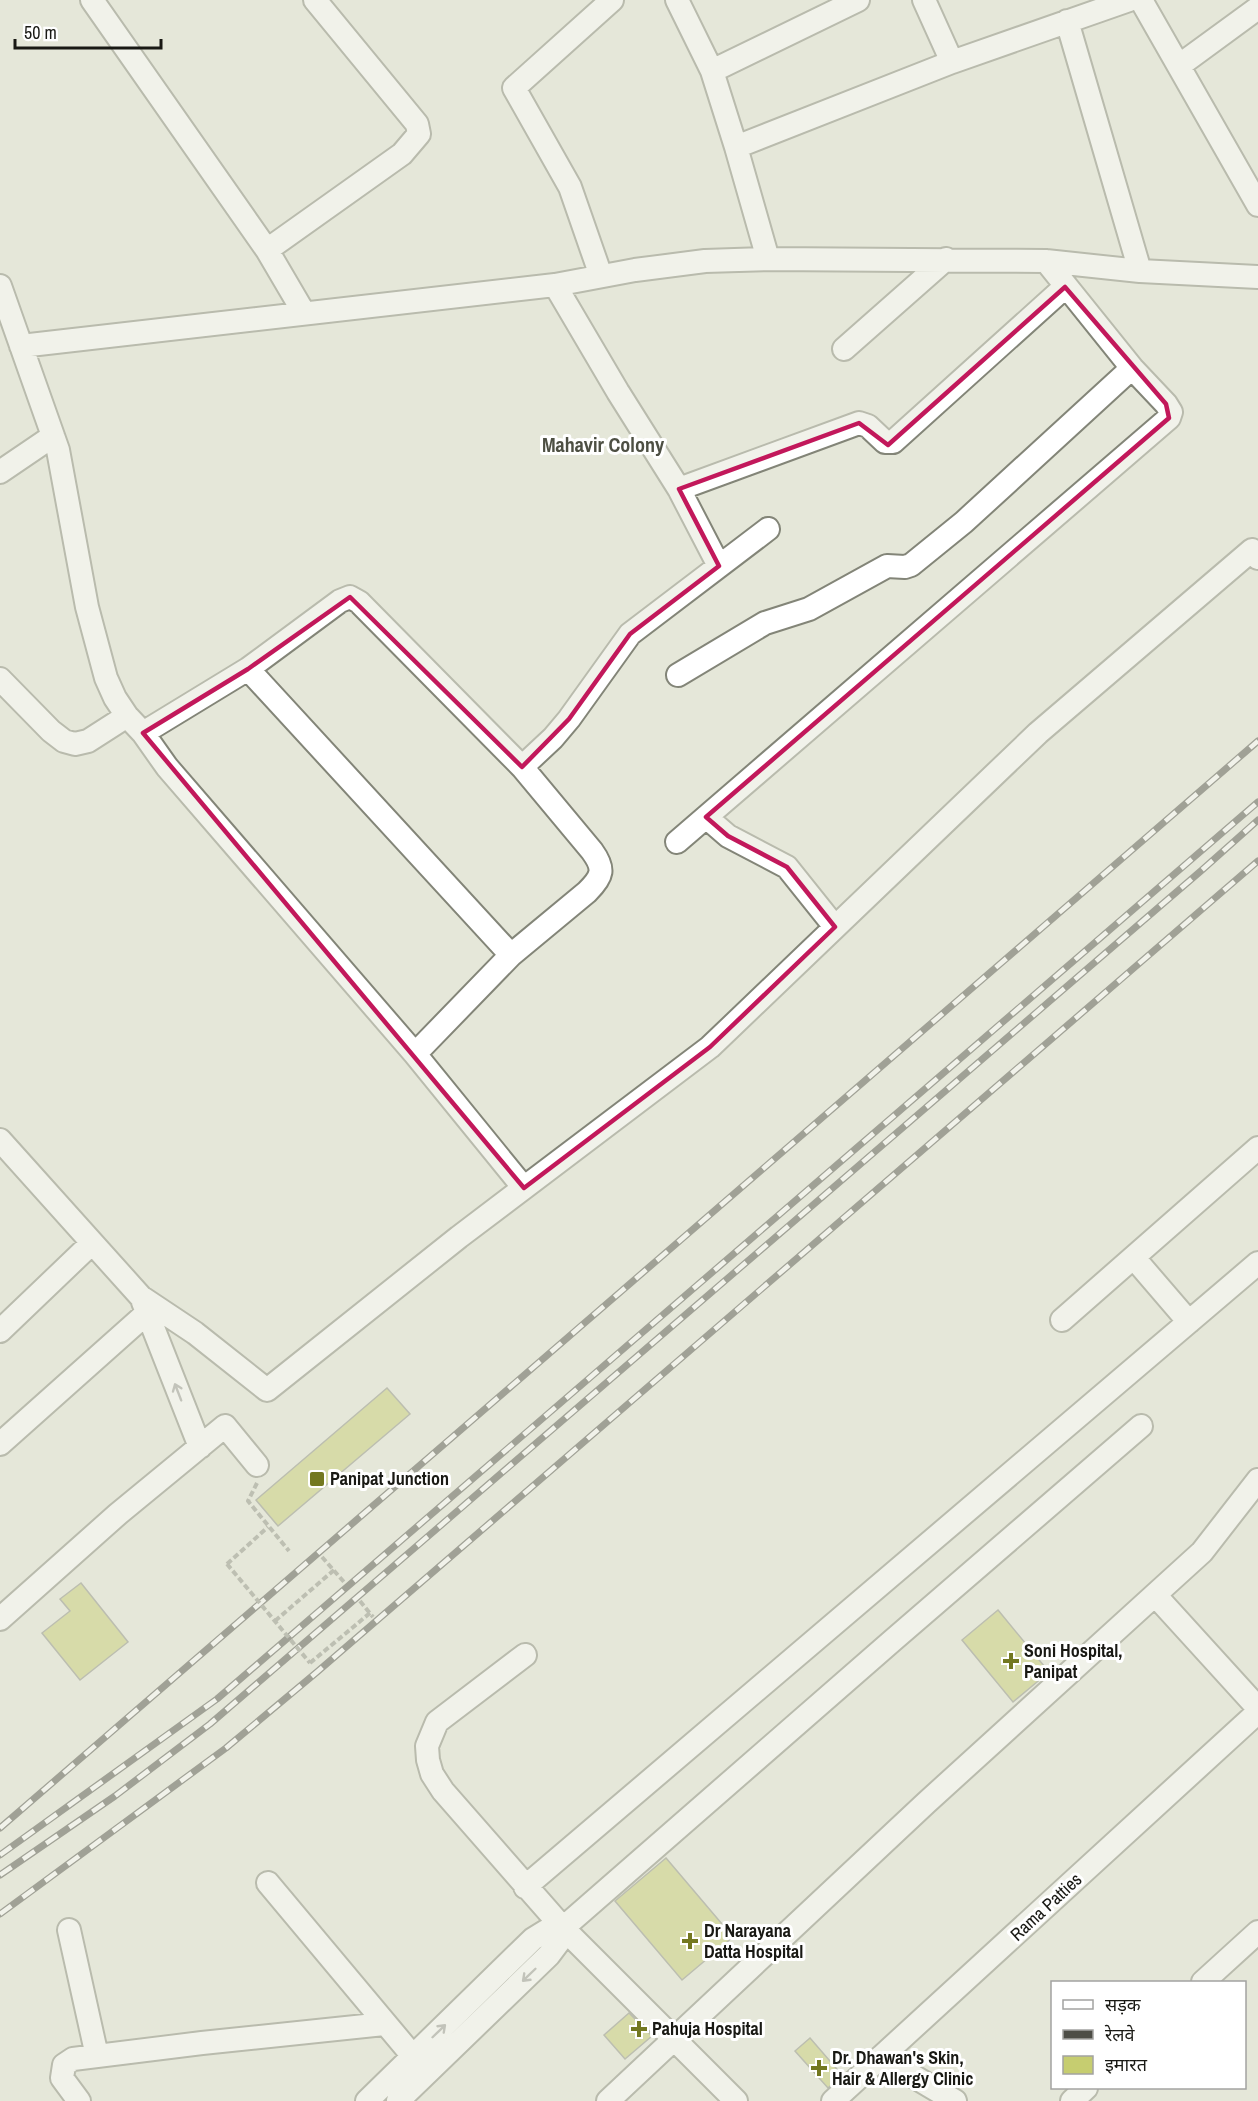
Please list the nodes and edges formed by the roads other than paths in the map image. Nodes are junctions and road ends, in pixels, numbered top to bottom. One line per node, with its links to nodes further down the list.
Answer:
1 (315, 0): 16 (street)
2 (612, 0): 21 (street)
3 (677, 0): 13 (street)
4 (858, 0): 13 (street)
5 (924, 0): 11 (street)
6 (1128, 0): 10 (street)
7 (1142, 0): 12 (street)
8 (98, 2): 16 (street)
9 (1258, 8): 12 (street)
10 (1067, 21): 11 (street); 20 (street)
11 (952, 62): 14 (street)
12 (1180, 65): 15 (street)
13 (712, 71): 14 (street)
14 (736, 147): 17 (street)
15 (1258, 205)
16 (267, 250): 26 (street)
17 (768, 259): 18 (street); 21 (street)
18 (946, 259): 19 (street); 28 (street)
19 (1046, 261): 20 (street); 25 (street)
20 (1140, 271): 22 (street)
21 (600, 276): 23 (street)
22 (1258, 277)
23 (555, 285): 26 (street); 32 (street)
24 (0, 286): 27 (street)
25 (1065, 286): 29 (street); 32 (street)
26 (304, 313): 27 (street)
27 (12, 339): 30 (street)
28 (844, 349)
29 (1132, 368): 37 (street); 42 (street)
30 (53, 436): 31 (street); 39 (street)
31 (0, 472)
32 (680, 489): 35 (street)
33 (768, 529): 35 (street)
34 (1258, 558): 44 (street)
35 (719, 566): 41 (street)
36 (248, 669): 40 (street); 41 (street); 45 (street)
37 (678, 675)
38 (0, 679): 39 (street)
39 (127, 716): 40 (street)
40 (142, 732): 46 (street)
41 (522, 767): 45 (street)
42 (706, 817): 43 (street); 44 (street)
43 (677, 842)
44 (836, 927): 49 (street)
45 (511, 955): 46 (street)
46 (415, 1054): 49 (street)
47 (0, 1140): 50 (street)
48 (1258, 1148): 51 (street)
49 (524, 1188): 53 (street)
50 (92, 1243): 53 (street); 56 (street)
51 (1134, 1257): 54 (street); 55 (street)
52 (1258, 1263): 55 (street)
53 (144, 1305): 58 (street); 59 (street, one-way to 53)
54 (1062, 1320)
55 (1189, 1322): 67 (street)
56 (0, 1331)
57 (1141, 1426): 68 (street)
58 (0, 1444)
59 (200, 1447): 60 (street); 63 (street)
60 (257, 1465)
61 (1258, 1480): 62 (street)
62 (1156, 1596): 65 (street); 73 (street)
63 (0, 1619)
64 (525, 1655): 67 (street)
65 (1258, 1710): 75 (street, Rama Patties)
66 (268, 1883): 72 (street)
67 (525, 1887): 68 (street)
68 (563, 1928): 73 (street); 76 (street)
69 (69, 1930): 74 (street)
70 (1258, 1932): 71 (street)
71 (1205, 1981)
72 (384, 2024): 74 (street); 76 (street)
73 (674, 2039): 81 (street); 82 (street)
74 (97, 2056): 78 (street)
75 (881, 2057): 83 (street, Rama Patties); 84 (street)
76 (420, 2065): 79 (street); 80 (street)
77 (1085, 2089): 85 (street)
78 (71, 2098)
79 (367, 2101)
80 (398, 2101)
81 (608, 2101)
82 (736, 2101)
83 (833, 2101)
84 (955, 2101)
85 (1072, 2101)

